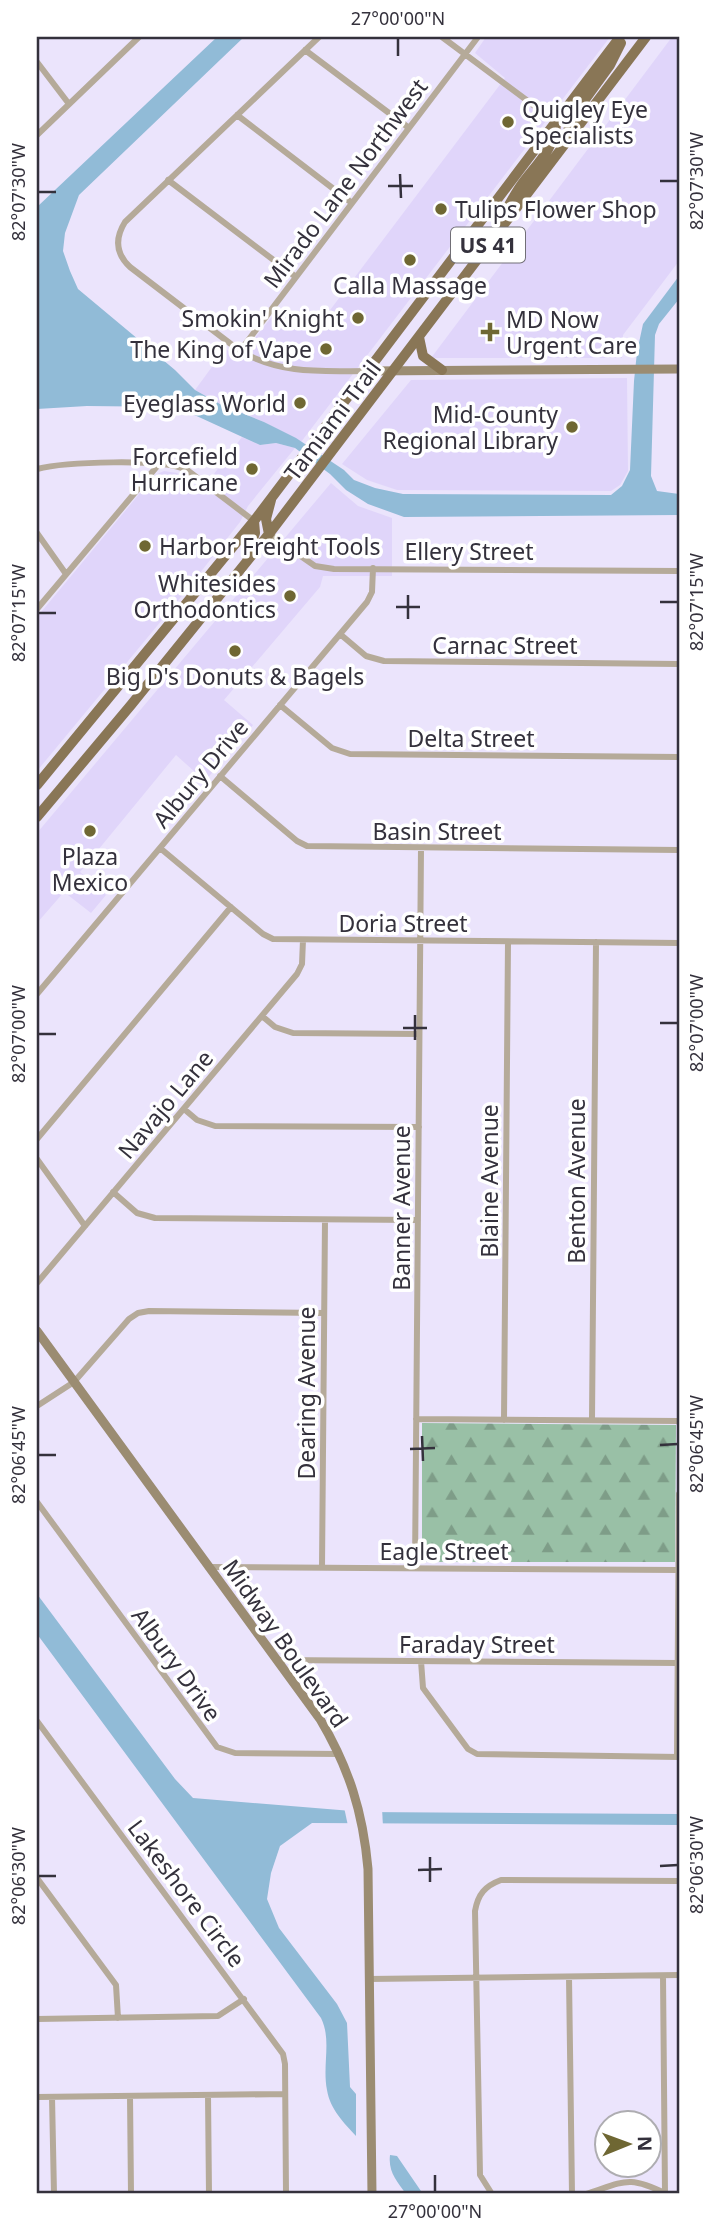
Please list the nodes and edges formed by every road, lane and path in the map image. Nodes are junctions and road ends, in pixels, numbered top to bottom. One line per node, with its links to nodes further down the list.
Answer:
1 (319, 37): 7 (street)
2 (442, 37): 8 (street)
3 (478, 37): 8 (street, Mirado Lane Northwest)
4 (622, 37): 12 (main road, Tamiami Trail / US 41); 15 (main road)
5 (646, 37): 15 (main road, Tamiami Trail / US 41)
6 (137, 38): 10 (street)
7 (305, 50): 11 (street); 13 (street)
8 (465, 54): 12 (street); 13 (street, Mirado Lane Northwest)
9 (37, 62): 10 (street)
10 (69, 104): 14 (street)
11 (237, 115): 16 (street); 17 (street)
12 (556, 122): 18 (main road); 25 (main road, Tamiami Trail / US 41)
13 (409, 128): 17 (street, Mirado Lane Northwest)
14 (37, 135)
15 (568, 140): 18 (main road, Tamiami Trail / US 41)
16 (169, 180): 19 (street); 21 (street)
17 (352, 202): 19 (street, Mirado Lane Northwest)
18 (483, 252): 20 (main road, Tamiami Trail / US 41)
19 (296, 277): 21 (street, Mirado Lane Northwest)
20 (419, 337): 23 (main road, Tamiami Trail / US 41); 24 (main road)
21 (240, 351): 25 (street)
22 (679, 369): 24 (street)
23 (394, 370): 24 (street); 25 (street); 31 (main road, Tamiami Trail / US 41)
24 (442, 370)
25 (368, 371): 28 (main road, Tamiami Trail / US 41)
26 (159, 464): 27 (street); 29 (street); 35 (street)
27 (37, 469)
28 (272, 497): 29 (main road, Tamiami Trail / US 41); 31 (main road)
29 (254, 521): 32 (main road); 42 (main road, Tamiami Trail / US 41)
30 (37, 533): 35 (street)
31 (269, 534): 32 (main road, Tamiami Trail / US 41); 33 (street, Ellery Street)
32 (243, 566): 43 (main road, Tamiami Trail / US 41)
33 (373, 568): 34 (street, Ellery Street); 37 (street, Albury Drive)
34 (679, 571)
35 (66, 574): 36 (street)
36 (37, 609)
37 (340, 634): 38 (street, Carnac Street); 39 (street, Albury Drive)
38 (679, 664)
39 (280, 705): 40 (street, Delta Street); 41 (street, Albury Drive)
40 (679, 757)
41 (220, 776): 44 (street, Albury Drive); 45 (street, Basin Street)
42 (37, 785)
43 (37, 817)
44 (160, 848): 47 (street, Doria Street); 53 (street, Albury Drive)
45 (421, 848): 46 (street, Basin Street); 49 (street, Banner Avenue)
46 (679, 850)
47 (231, 907): 48 (street, Doria Street); 58 (street)
48 (303, 940): 49 (street, Doria Street); 54 (street, Navajo Lane)
49 (420, 941): 50 (street, Doria Street); 55 (street, Banner Avenue)
50 (508, 942): 51 (street, Doria Street); 70 (street, Blaine Avenue)
51 (596, 943): 52 (street, Doria Street); 71 (street, Benton Avenue)
52 (679, 943)
53 (37, 994)
54 (262, 1016): 55 (street); 56 (street, Navajo Lane)
55 (419, 1034): 57 (street, Banner Avenue)
56 (184, 1109): 57 (street); 60 (street, Navajo Lane)
57 (419, 1127): 62 (street, Banner Avenue)
58 (37, 1139)
59 (37, 1159): 63 (street)
60 (113, 1192): 61 (street); 63 (street, Navajo Lane)
61 (325, 1220): 62 (street); 65 (street, Dearing Avenue)
62 (418, 1220): 69 (street, Banner Avenue)
63 (85, 1226): 64 (street, Navajo Lane)
64 (37, 1283)
65 (324, 1313): 67 (street); 76 (street, Dearing Avenue)
66 (37, 1331): 67 (street, Midway Boulevard)
67 (74, 1382): 68 (street); 75 (street, Midway Boulevard)
68 (37, 1406)
69 (416, 1419): 70 (street); 77 (street, Banner Avenue)
70 (504, 1420): 71 (street)
71 (592, 1420): 72 (street)
72 (679, 1421)
73 (679, 1494): 78 (street)
74 (37, 1502): 83 (street, Albury Drive)
75 (208, 1567): 76 (street, Eagle Street); 79 (street, Midway Boulevard)
76 (322, 1567): 77 (street, Eagle Street)
77 (415, 1568): 78 (street, Eagle Street)
78 (679, 1570): 81 (street)
79 (276, 1660): 80 (street, Faraday Street); 83 (street, Midway Boulevard)
80 (421, 1661): 81 (street, Faraday Street); 84 (street)
81 (678, 1663): 84 (street)
82 (37, 1721): 92 (street, Lakeshore Circle)
83 (339, 1754): 91 (street, Midway Boulevard)
84 (678, 1756)
85 (37, 1878): 93 (street)
86 (679, 1881): 90 (street)
87 (679, 1975): 88 (street)
88 (663, 1976): 89 (street); 108 (street)
89 (569, 1977): 90 (street); 106 (street)
90 (476, 1978): 91 (street); 105 (street)
91 (369, 1979): 104 (street, Midway Boulevard)
92 (244, 1999): 93 (street); 95 (street, Lakeshore Circle)
93 (118, 2018): 94 (street)
94 (37, 2019)
95 (285, 2094): 96 (street); 103 (street, Lakeshore Circle)
96 (208, 2095): 97 (street); 102 (street)
97 (130, 2096): 99 (street); 101 (street)
98 (37, 2097): 99 (street)
99 (52, 2097): 100 (street)
100 (54, 2194)
101 (131, 2194)
102 (209, 2194)
103 (286, 2194)
104 (372, 2194)
105 (492, 2194)
106 (572, 2194)
107 (586, 2194): 108 (street)
108 (666, 2194)

